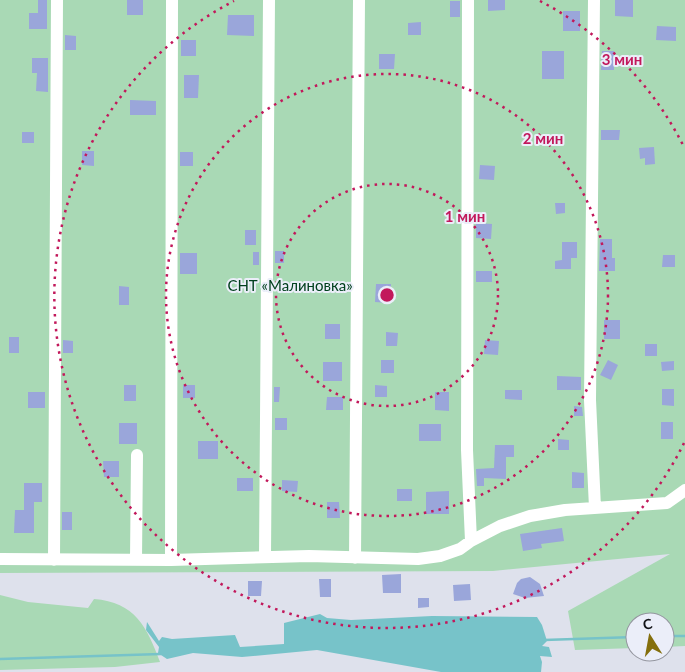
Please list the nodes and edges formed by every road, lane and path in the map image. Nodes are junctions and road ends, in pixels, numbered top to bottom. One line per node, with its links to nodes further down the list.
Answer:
1 (57, 0): 14 (street)
2 (172, 0): 16 (street)
3 (269, 0): 11 (street)
4 (359, 0): 12 (street)
5 (468, 0): 10 (street)
6 (594, 0): 9 (street)
7 (137, 455): 15 (street)
8 (685, 490): 9 (street)
9 (595, 508): 10 (street)
10 (470, 541): 12 (street)
11 (266, 557): 12 (street); 16 (street)
12 (355, 558)
13 (0, 559): 14 (street)
14 (54, 560): 15 (street)
15 (136, 560): 16 (street)
16 (171, 560)

